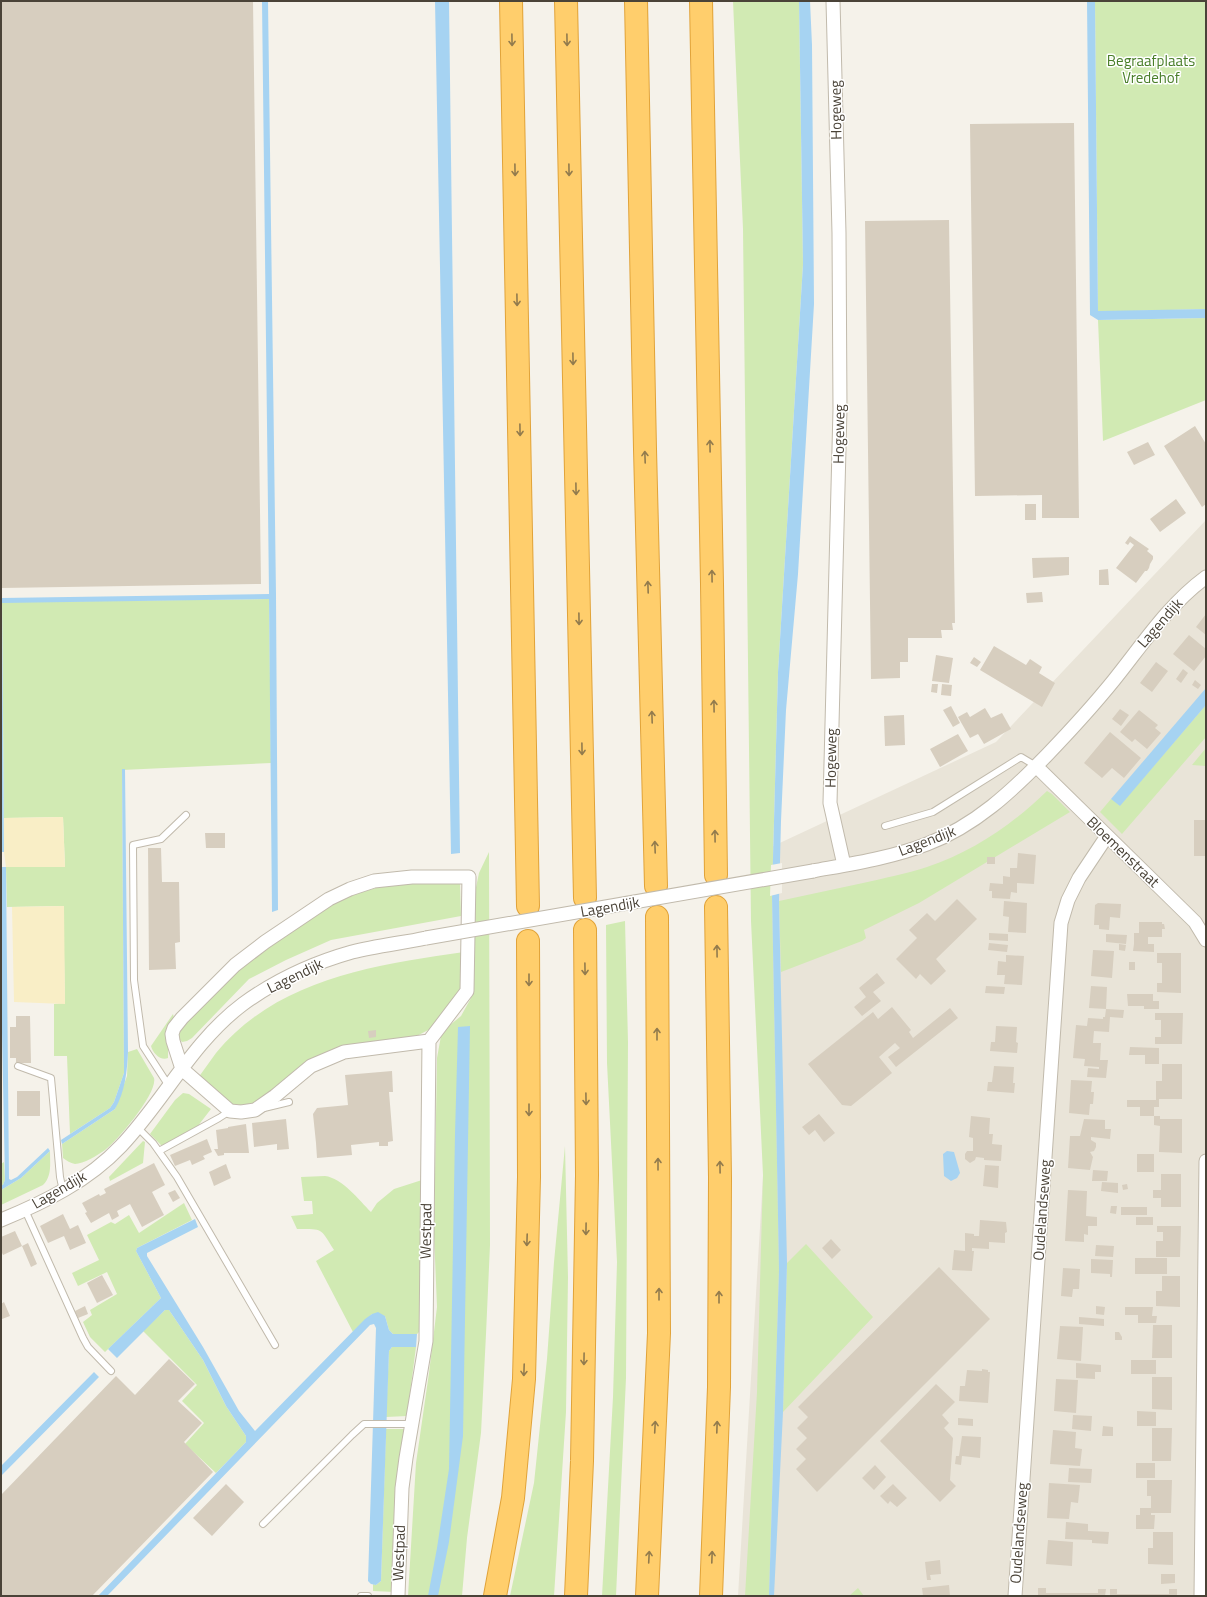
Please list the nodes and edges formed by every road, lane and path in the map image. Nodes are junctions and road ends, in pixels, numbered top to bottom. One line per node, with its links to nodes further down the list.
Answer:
1 (511, 1): 15 (highway, one-way to 15)
2 (566, 1): 14 (highway, one-way to 14)
3 (636, 1): 13 (highway, one-way to 3)
4 (701, 1): 12 (highway, one-way to 4)
5 (833, 1): 11 (street, Hogeweg)
6 (1206, 577): 7 (street, Lagendijk)
7 (1036, 766): 9 (lane); 10 (street, Bloemenstraat); 11 (street, Lagendijk)
8 (186, 815): 24 (lane)
9 (885, 826)
10 (1107, 836): 19 (street, Bloemenstraat); 47 (street, Oudelandseweg)
11 (844, 865): 23 (street, Lagendijk, bridge)
12 (716, 875)
13 (656, 886)
14 (585, 898)
15 (528, 906)
16 (716, 907): 46 (highway, one-way to 16)
17 (657, 917): 45 (highway, one-way to 17)
18 (585, 930): 44 (highway, one-way to 44)
19 (1206, 940)
20 (528, 941): 43 (highway, one-way to 43)
21 (429, 1041): 23 (street); 26 (street); 37 (street, Westpad)
22 (18, 1066): 31 (lane)
23 (182, 1069): 24 (street, Lagendijk); 27 (street)
24 (169, 1086): 28 (street, Lagendijk)
25 (289, 1102): 26 (lane)
26 (255, 1110): 27 (street)
27 (230, 1111): 29 (lane)
28 (137, 1127): 29 (lane); 31 (street, Lagendijk)
29 (159, 1151): 35 (lane)
30 (1206, 1161): 34 (street)
31 (63, 1191): 32 (street, Lagendijk)
32 (24, 1210): 33 (street, Lagendijk); 36 (lane)
33 (1, 1220)
34 (1206, 1240): 39 (street)
35 (275, 1345)
36 (111, 1371)
37 (412, 1424): 38 (lane); 42 (street, Westpad)
38 (263, 1524)
39 (1204, 1536): 48 (street)
40 (361, 1596): 41 (lane)
41 (368, 1596)
42 (398, 1596)
43 (495, 1596)
44 (576, 1596)
45 (647, 1596)
46 (711, 1596)
47 (1015, 1596)
48 (1201, 1596)

